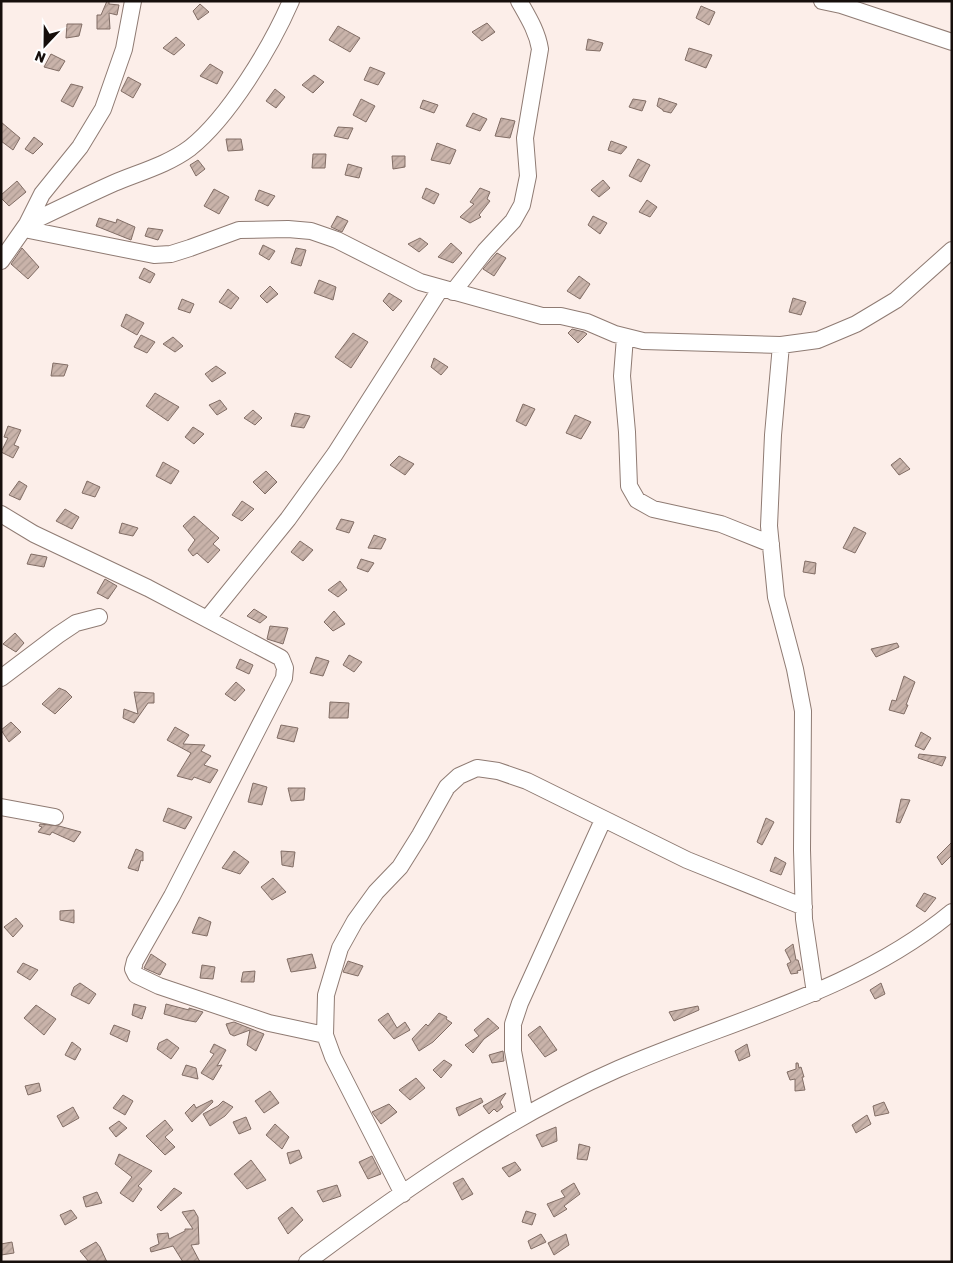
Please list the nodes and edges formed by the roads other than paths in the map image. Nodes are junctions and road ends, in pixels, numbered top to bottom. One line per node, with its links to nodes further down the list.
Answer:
1 (133, 1): 7 (street)
2 (291, 1): 7 (street)
3 (519, 1): 10 (street)
4 (822, 1): 5 (street)
5 (843, 3): 6 (street)
6 (952, 42)
7 (26, 226): 9 (street); 10 (street)
8 (952, 250): 12 (street)
9 (1, 261)
10 (446, 290): 11 (street); 16 (street)
11 (625, 337): 12 (street); 14 (street)
12 (782, 345): 14 (street)
13 (1, 514): 16 (street)
14 (771, 544): 21 (street)
15 (99, 617): 17 (street)
16 (207, 619): 24 (street)
17 (1, 678)
18 (1, 807): 19 (street)
19 (55, 817)
20 (603, 820): 21 (street); 24 (street); 25 (street)
21 (804, 907): 23 (street)
22 (952, 912): 23 (street)
23 (815, 993): 25 (street)
24 (325, 1035): 26 (street)
25 (525, 1115): 26 (street)
26 (403, 1194): 27 (street)
27 (307, 1262)

